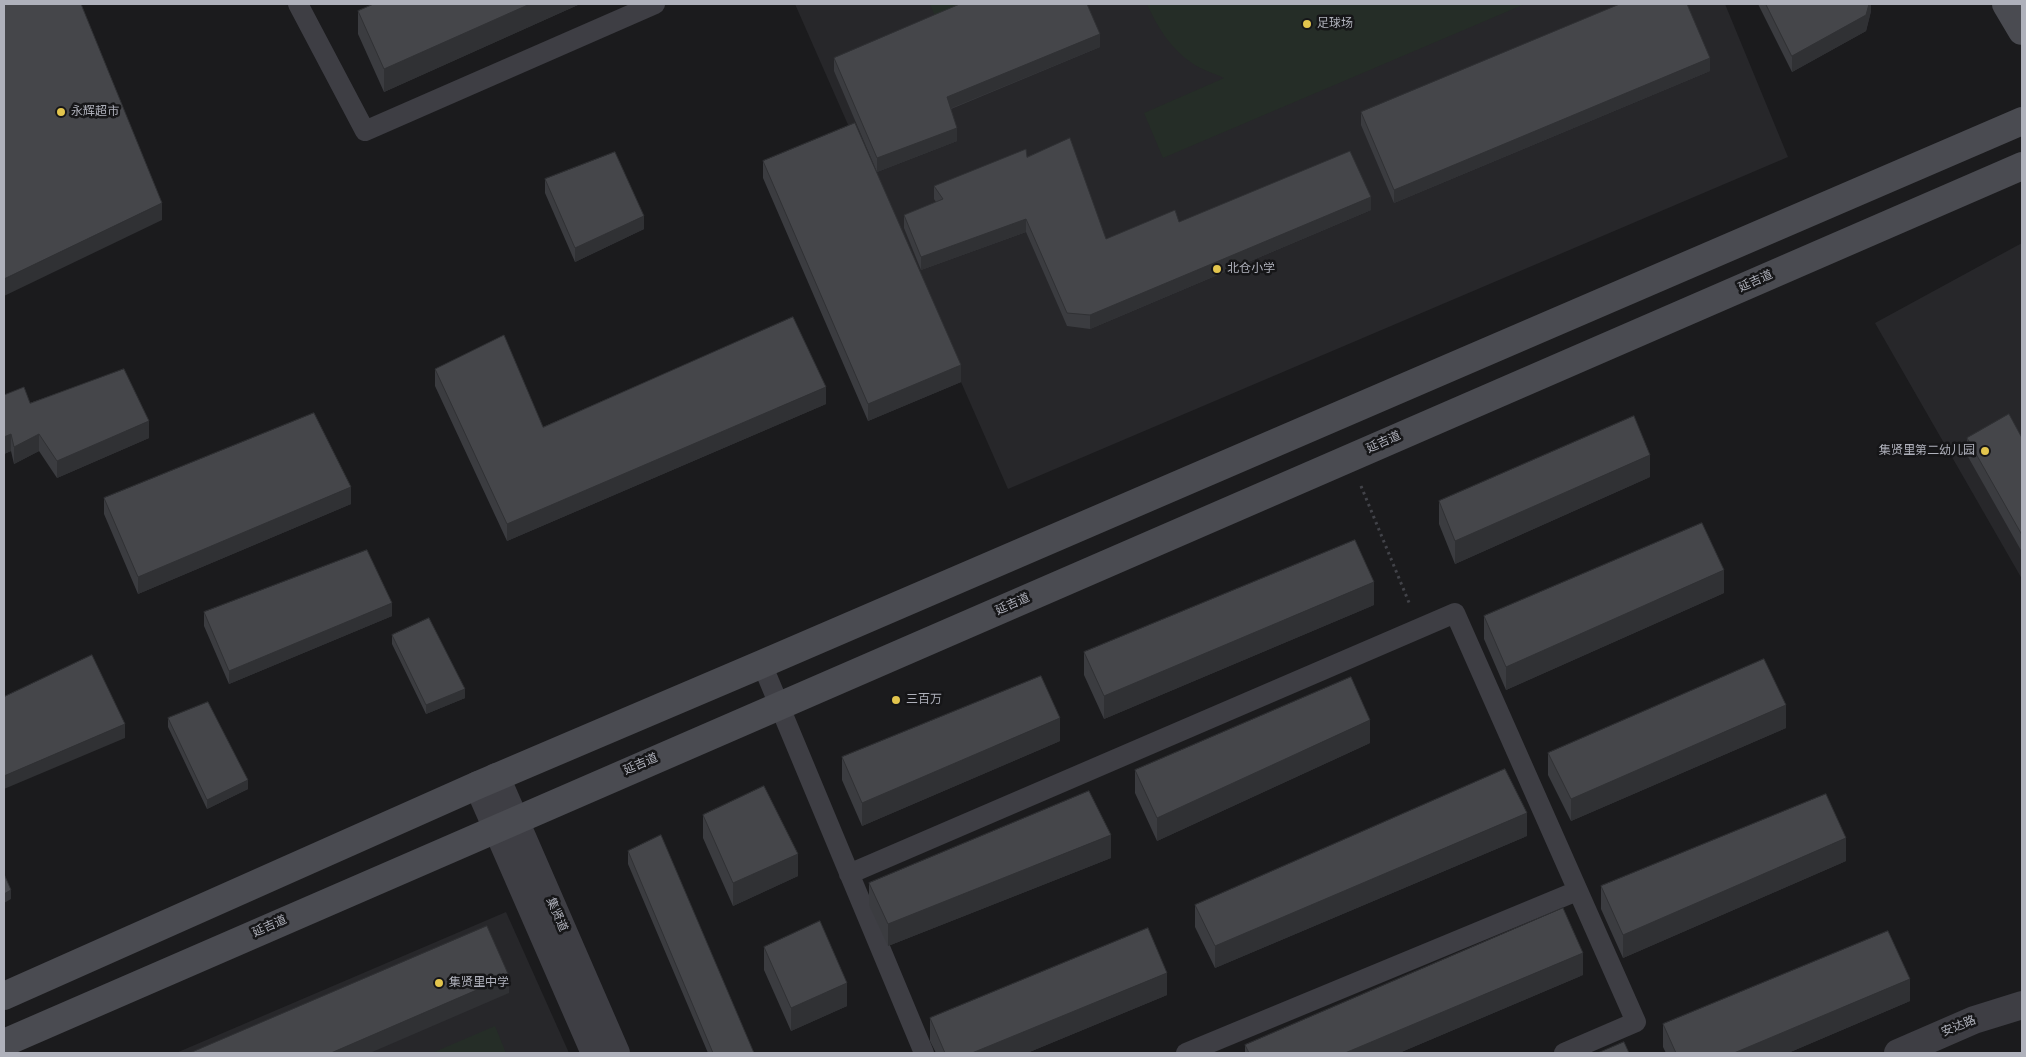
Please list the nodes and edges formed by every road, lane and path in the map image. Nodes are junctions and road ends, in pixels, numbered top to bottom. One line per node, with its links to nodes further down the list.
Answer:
1 (298, 4): 2 (lane)
2 (655, 4)
3 (2006, 4): 4 (main road)
4 (2022, 31)
5 (2022, 121): 9 (main road)
6 (2022, 166): 7 (main road, 延吉道)
7 (1349, 458): 8 (path); 10 (main road, 延吉道)
8 (1420, 628): 13 (lane); 14 (lane)
9 (762, 664): 10 (lane); 11 (main road)
10 (780, 706): 12 (main road, 延吉道); 13 (lane)
11 (487, 781): 12 (street, 集贤道); 15 (main road)
12 (506, 824): 17 (main road, 延吉道); 19 (street, 集贤道); 20 (street, 集贤道)
13 (850, 874): 21 (lane)
14 (1577, 891): 18 (lane); 23 (lane)
15 (4, 996)
16 (2022, 1006): 24 (street, 安达路); 25 (street, 安达路)
17 (4, 1043)
18 (1226, 1046): 22 (lane)
19 (595, 1053)
20 (616, 1053)
21 (924, 1053)
22 (1186, 1053)
23 (1564, 1053)
24 (1898, 1053)
25 (1940, 1053)

